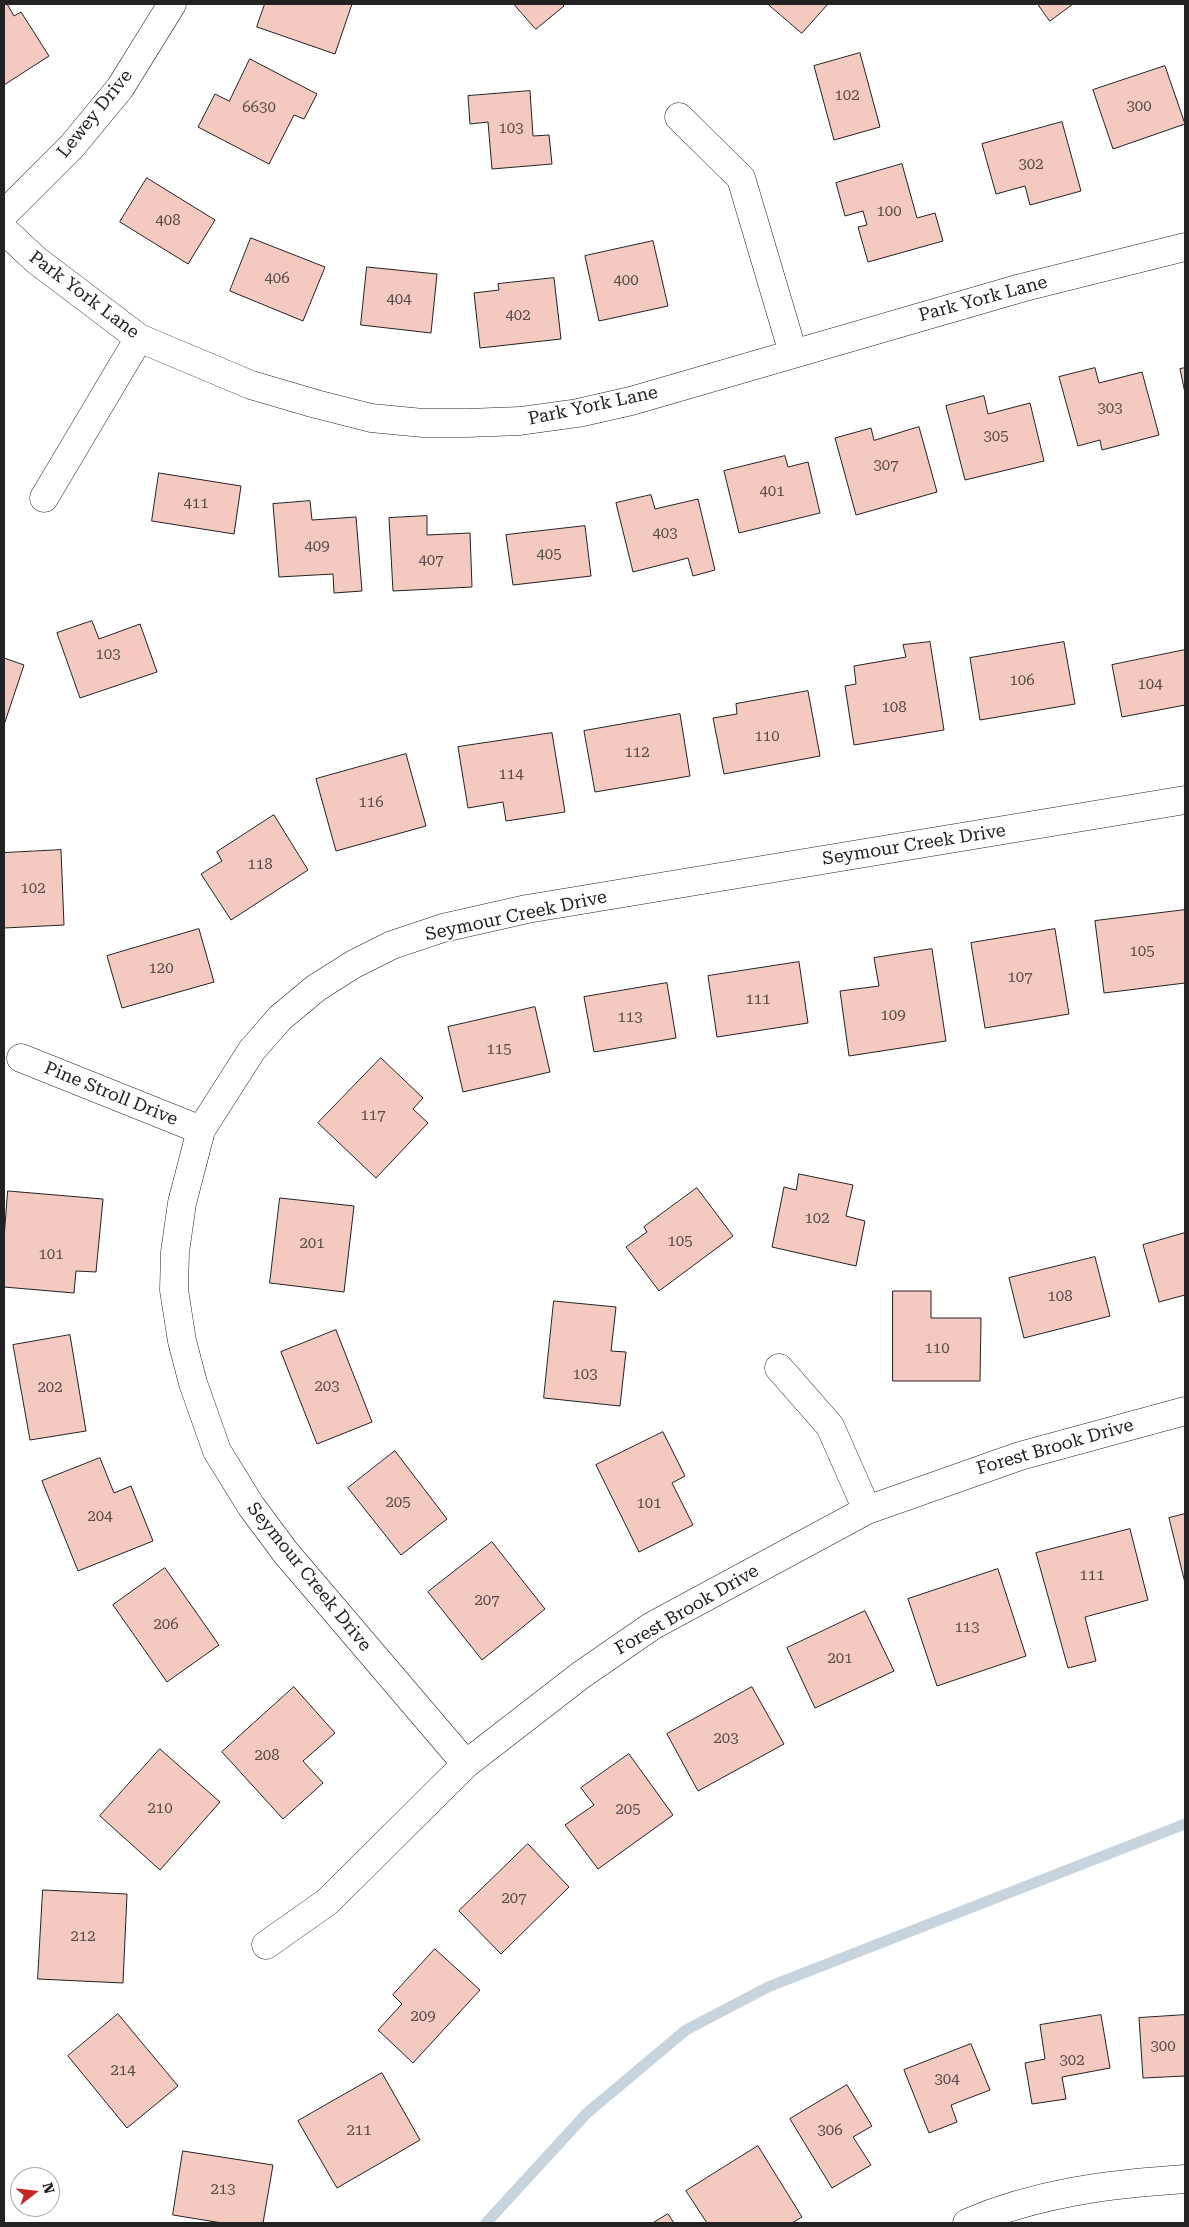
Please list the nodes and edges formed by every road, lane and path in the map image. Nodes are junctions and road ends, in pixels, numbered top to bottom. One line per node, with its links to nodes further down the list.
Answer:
1 (172, 4): 3 (street, Lewey Drive)
2 (679, 116): 7 (street)
3 (4, 214)
4 (4, 230): 6 (street, Park York Lane)
5 (1185, 247): 7 (street, Park York Lane)
6 (139, 338): 7 (street, Park York Lane); 8 (street)
7 (793, 352)
8 (44, 498)
9 (1185, 800): 11 (street, Seymour Creek Drive)
10 (21, 1058): 11 (street, Pine Stroll Drive)
11 (201, 1130): 15 (street, Seymour Creek Drive)
12 (779, 1368): 14 (street)
13 (1185, 1411): 14 (street, Forest Brook Drive)
14 (867, 1510): 15 (street, Forest Brook Drive)
15 (466, 1764): 16 (street, Forest Brook Drive)
16 (266, 1945)
17 (1185, 2179): 18 (street)
18 (967, 2223)

